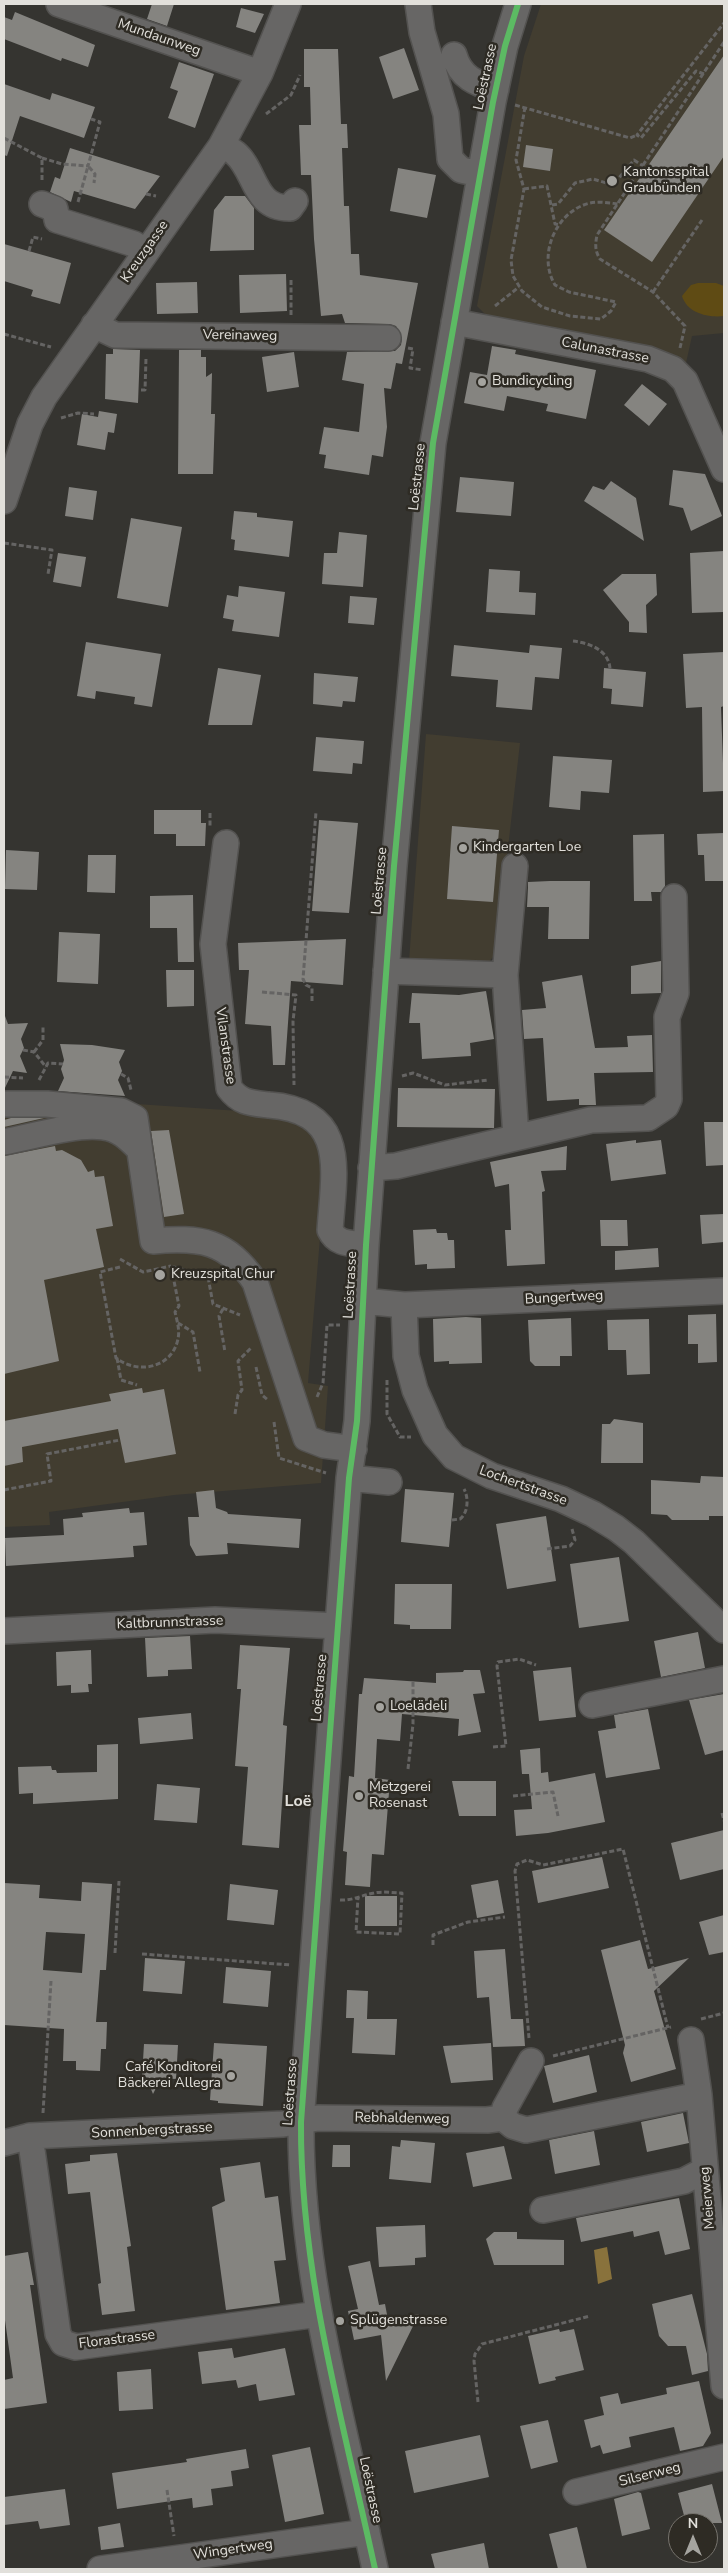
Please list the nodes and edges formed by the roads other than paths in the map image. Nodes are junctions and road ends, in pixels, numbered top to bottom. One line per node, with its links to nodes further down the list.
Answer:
1 (59, 4): 6 (street, Mundaunweg)
2 (288, 4): 6 (street, Kreuzgasse)
3 (418, 4): 9 (street)
4 (518, 4): 7 (street, Loëstrasse)
5 (454, 55): 7 (street)
6 (260, 73): 8 (street, Kreuzgasse)
7 (504, 97): 9 (street, Loëstrasse)
8 (221, 146): 10 (street); 12 (street, Kreuzgasse)
9 (480, 174): 13 (street, Loëstrasse)
10 (295, 201)
11 (42, 204): 12 (street)
12 (146, 251): 14 (street, Kreuzgasse)
13 (454, 322): 16 (street, Calunastrasse); 21 (street, Loëstrasse)
14 (94, 325): 15 (street, Vereinaweg); 17 (street, Kreuzgasse)
15 (388, 338)
16 (724, 470)
17 (4, 501)
18 (226, 843): 28 (street, Vilanstrasse)
19 (515, 866): 22 (street)
20 (674, 897): 24 (street)
21 (386, 971): 22 (street); 27 (street, Loëstrasse)
22 (505, 975): 24 (street)
23 (4, 1104): 26 (street)
24 (516, 1137): 27 (street)
25 (4, 1142): 26 (street)
26 (139, 1148): 32 (street)
27 (371, 1168): 28 (street, Loëstrasse)
28 (366, 1245): 30 (street, Loëstrasse)
29 (724, 1291): 31 (street, Bungertweg)
30 (363, 1300): 31 (street); 32 (street, Loëstrasse)
31 (404, 1305): 37 (street, Lochertstrasse)
32 (354, 1449): 33 (street, Loëstrasse)
33 (349, 1478): 34 (street); 35 (street, Loëstrasse)
34 (389, 1482)
35 (337, 1626): 36 (street, Kaltbrunnstrasse); 44 (street, Loëstrasse)
36 (4, 1630)
37 (724, 1630)
38 (724, 1679): 39 (street)
39 (592, 1704)
40 (689, 2029): 42 (street, Meierweg)
41 (531, 2061): 43 (street)
42 (699, 2095): 43 (street); 47 (street, Meierweg)
43 (503, 2118): 44 (street, Rebhaldenweg)
44 (301, 2122): 45 (street, Sonnenbergstrasse); 49 (street, Loëstrasse)
45 (36, 2136): 46 (street, Sonnenbergstrasse); 49 (street, Florastrasse)
46 (4, 2143)
47 (705, 2170): 48 (street); 50 (street, Meierweg)
48 (543, 2210)
49 (319, 2314): 53 (street, Loëstrasse)
50 (724, 2386)
51 (724, 2457): 52 (street, Silserweg)
52 (576, 2492)
53 (366, 2532): 54 (street, Wingertweg); 55 (street, Loëstrasse)
54 (100, 2569)
55 (375, 2569)

